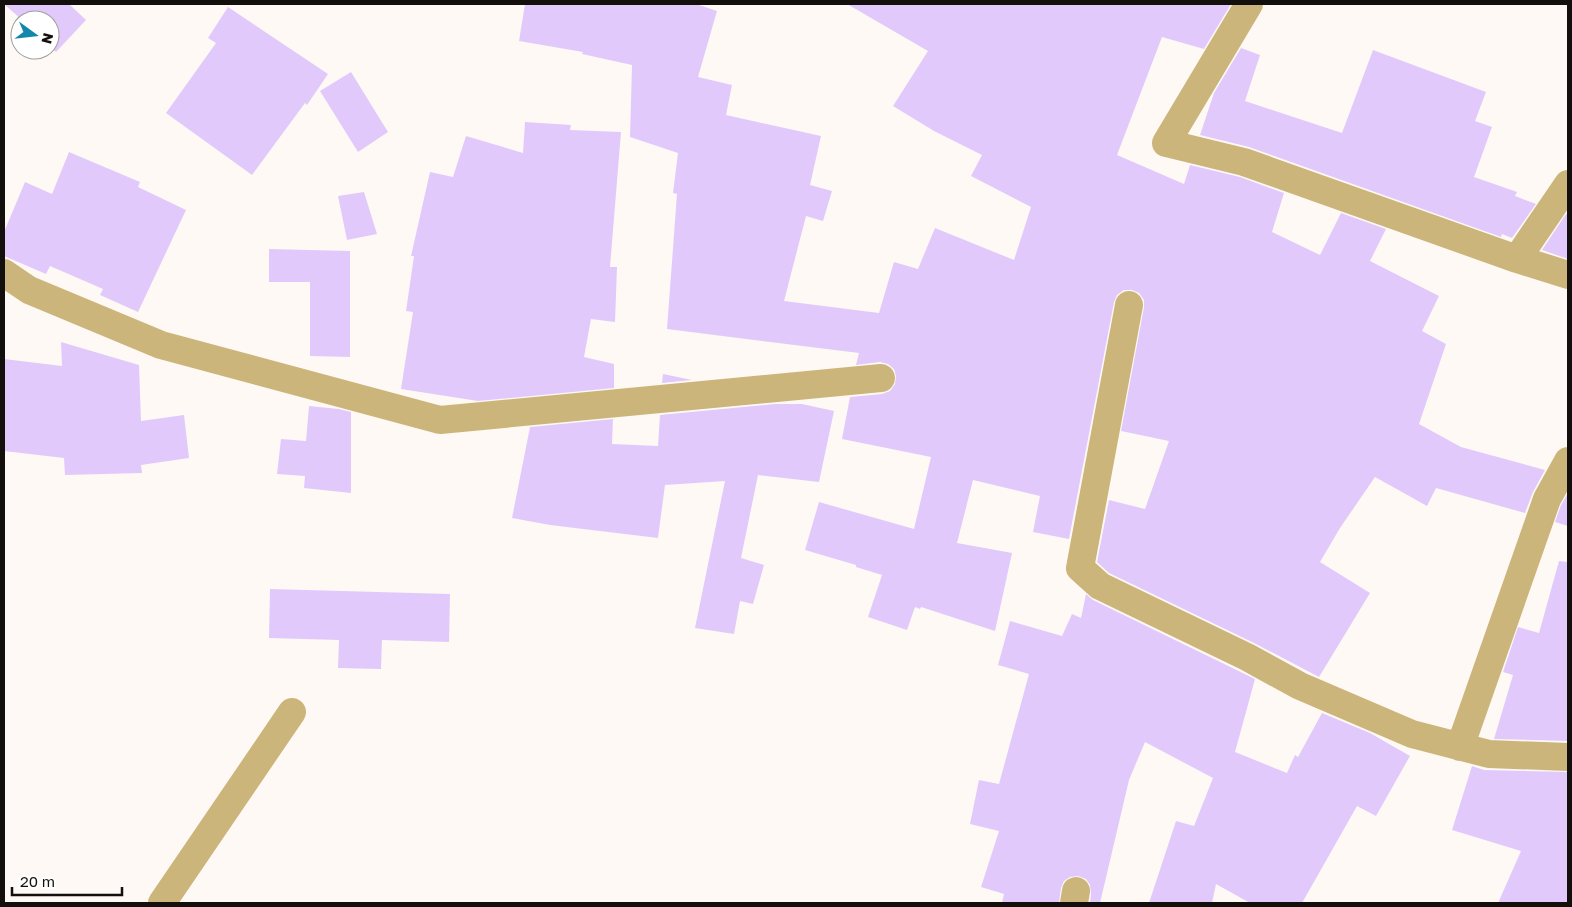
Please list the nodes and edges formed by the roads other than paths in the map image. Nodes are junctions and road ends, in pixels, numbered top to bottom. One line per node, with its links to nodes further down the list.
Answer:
1 (1249, 4): 3 (street)
2 (1568, 184): 3 (street)
3 (1517, 259): 5 (street)
4 (4, 274): 7 (street)
5 (1568, 274)
6 (1129, 305): 10 (street)
7 (881, 378)
8 (1568, 461): 10 (street)
9 (292, 712): 12 (street)
10 (1460, 747): 11 (street)
11 (1568, 758)
12 (162, 903)

